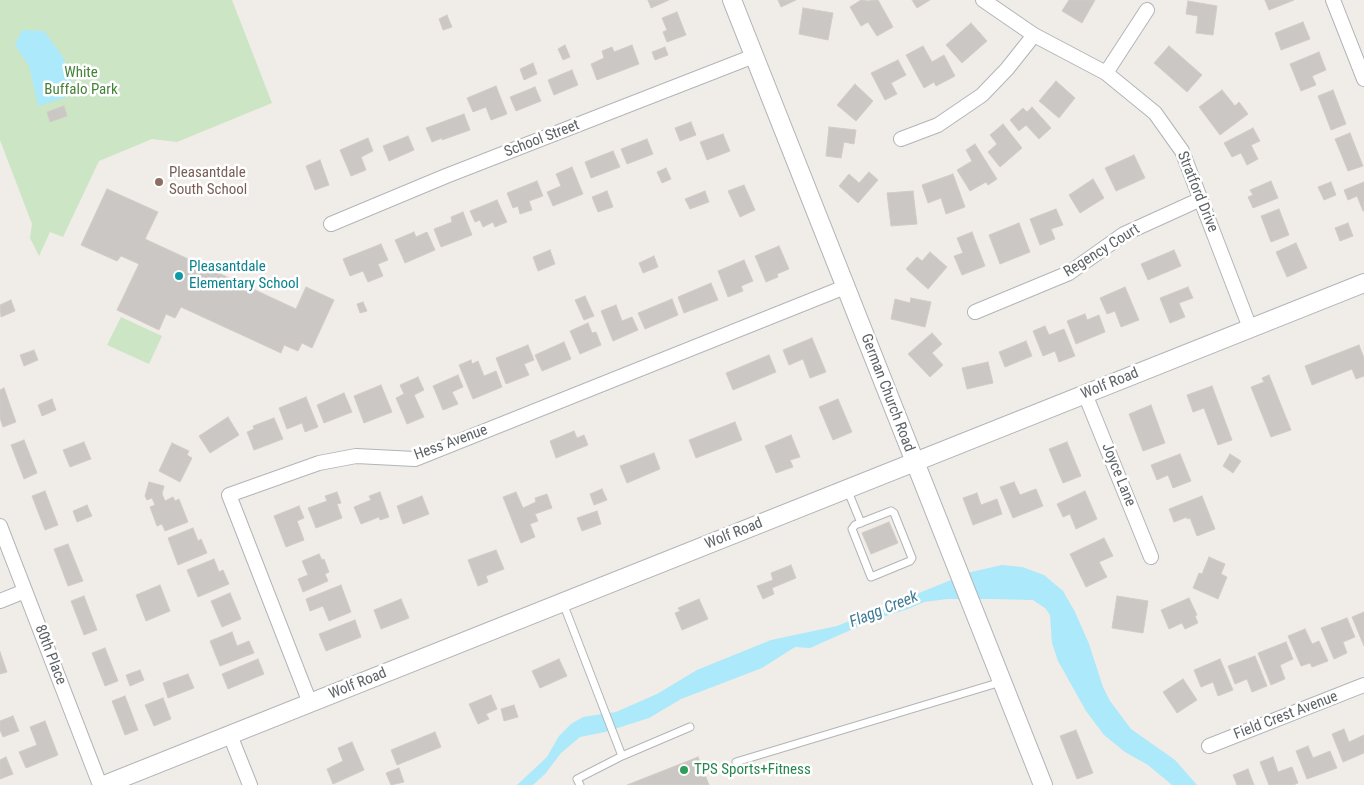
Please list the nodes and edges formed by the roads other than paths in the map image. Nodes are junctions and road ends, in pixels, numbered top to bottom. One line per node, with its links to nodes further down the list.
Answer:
1 (732, 0): 6 (street, German Church Road)
2 (983, 0): 5 (street, Stratford Drive)
3 (1333, 0): 8 (street)
4 (1147, 10): 7 (street)
5 (1034, 35): 7 (street, Stratford Drive); 9 (street)
6 (754, 56): 11 (street, School Street); 13 (street, German Church Road)
7 (1106, 73): 10 (street, Stratford Drive)
8 (1364, 79)
9 (901, 139)
10 (1201, 199): 14 (street, Regency Court); 15 (street, Stratford Drive)
11 (331, 224)
12 (1364, 283): 15 (street, Wolf Road)
13 (845, 287): 17 (street, German Church Road); 27 (street, Hess Avenue)
14 (976, 312)
15 (1250, 328): 16 (street, Wolf Road)
16 (1085, 394): 17 (street, Wolf Road); 21 (street, Joyce Lane)
17 (914, 462): 18 (street, Wolf Road); 25 (street, German Church Road)
18 (846, 489): 19 (lane); 24 (street, Wolf Road)
19 (858, 524): 19 (lane)
20 (0, 526): 22 (street, 80th Place)
21 (1151, 557)
22 (26, 591): 23 (street); 33 (street, 80th Place)
23 (0, 602)
24 (562, 602): 27 (street, Wolf Road); 31 (lane)
25 (1001, 682): 32 (lane); 37 (street, German Church Road)
26 (1364, 685): 30 (street, Field Crest Avenue)
27 (310, 703): 29 (street, Wolf Road)
28 (690, 727): 31 (lane)
29 (230, 735): 34 (street, Wolf Road); 35 (street)
30 (1208, 746)
31 (622, 756): 36 (lane)
32 (736, 762)
33 (100, 785)
34 (104, 785)
35 (250, 785)
36 (580, 785)
37 (1042, 785)

